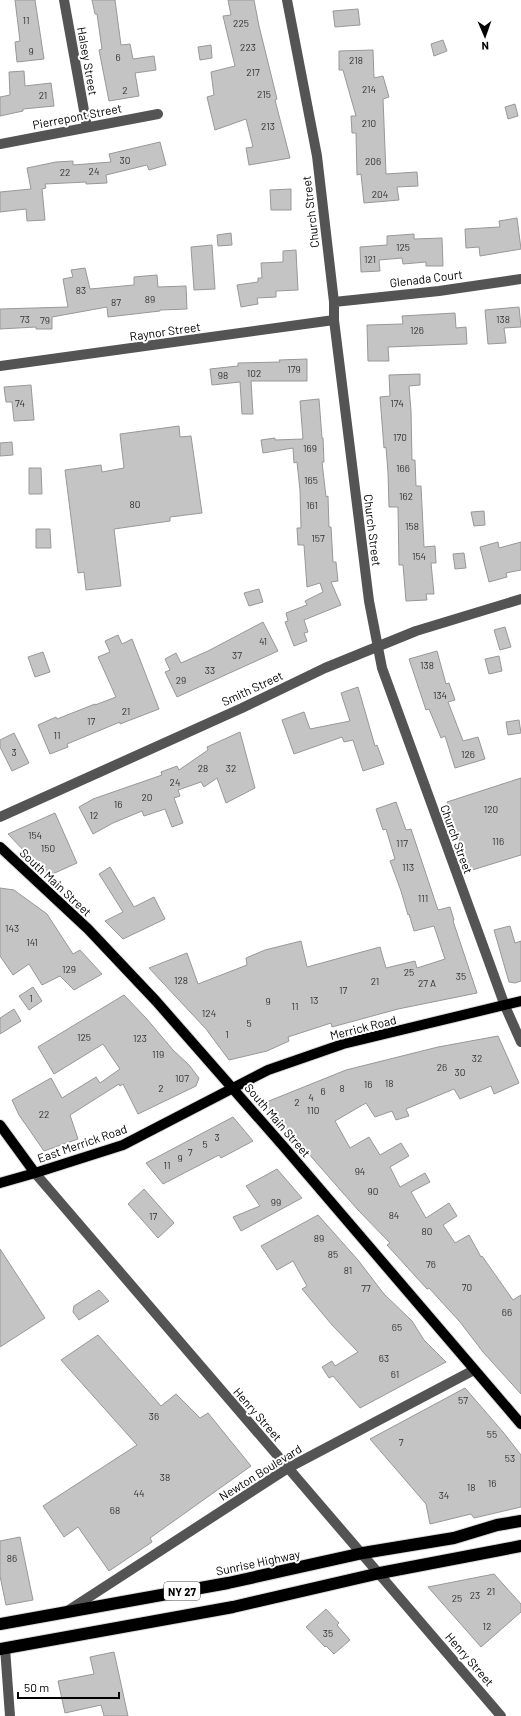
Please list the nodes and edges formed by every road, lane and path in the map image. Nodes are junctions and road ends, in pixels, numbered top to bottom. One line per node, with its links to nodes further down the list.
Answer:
1 (64, 0): 4 (street, Halsey Street)
2 (287, 0): 7 (street, Church Street)
3 (158, 114): 4 (street, Pierrepont Street)
4 (87, 127): 5 (street, Pierrepont Street)
5 (0, 144)
6 (521, 279): 7 (street, Glenada Court)
7 (334, 302): 8 (street, Church Street)
8 (334, 320): 9 (street, Raynor Street); 11 (street, Church Street)
9 (0, 366)
10 (521, 599): 11 (street, Smith Street)
11 (379, 646): 12 (street, Smith Street); 15 (street, Church Street)
12 (0, 817)
13 (0, 847): 17 (main road, South Main Street)
14 (521, 1001): 15 (main road, Merrick Road)
15 (505, 1006): 16 (street, Church Street); 17 (main road, Merrick Road)
16 (521, 1042)
17 (234, 1089): 19 (main road, East Merrick Road); 21 (main road, South Main Street)
18 (0, 1126): 19 (main road, Henry Street)
19 (35, 1173): 20 (main road, East Merrick Road); 23 (street, Henry Street)
20 (0, 1183)
21 (474, 1370): 22 (main road, South Main Street); 23 (street, Newton Boulevard)
22 (521, 1424)
23 (288, 1468): 26 (street, Henry Street); 28 (street, Newton Boulevard)
24 (521, 1521): 26 (highway, Sunrise Highway / NY 27)
25 (521, 1546): 27 (highway, NY 27)
26 (363, 1553): 27 (street, Henry Street); 28 (highway, Sunrise Highway / NY 27)
27 (380, 1573): 30 (highway, NY 27); 32 (street, Henry Street)
28 (67, 1611): 29 (highway, Sunrise Highway / NY 27)
29 (0, 1624)
30 (3, 1648): 31 (street)
31 (10, 1716)
32 (501, 1716)

